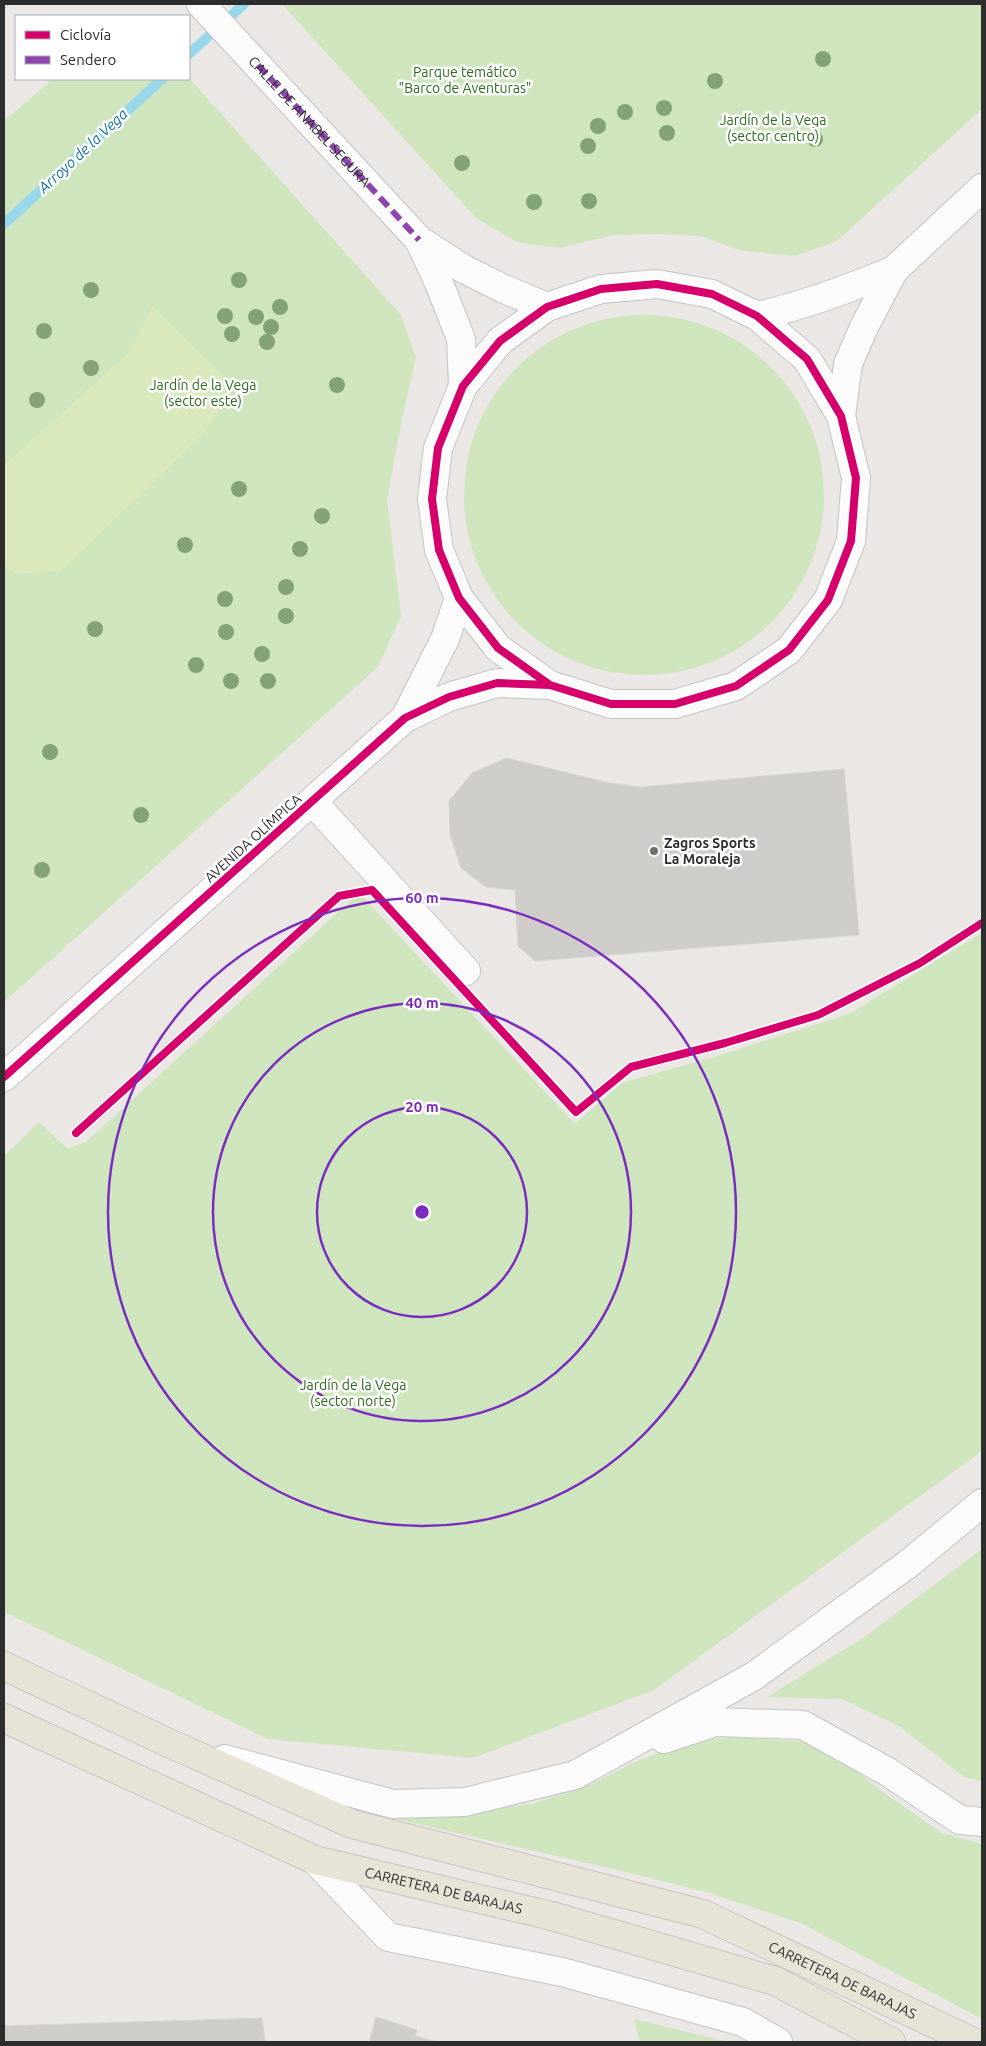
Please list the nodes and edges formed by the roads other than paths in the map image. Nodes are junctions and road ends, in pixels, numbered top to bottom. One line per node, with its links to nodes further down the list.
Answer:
1 (201, 4): 3 (street, CALLE DE ANABEL SEGURA)
2 (982, 188): 4 (street)
3 (419, 240): 5 (street, CALLE DE ANABEL SEGURA); 7 (street, CALLE DE ANABEL SEGURA)
4 (894, 270): 6 (street); 8 (street)
5 (547, 308): 6 (street); 7 (street)
6 (757, 316): 8 (street)
7 (463, 386): 9 (street)
8 (841, 416): 10 (street)
9 (459, 598): 10 (street); 11 (street, AVENIDA OLÍMPICA)
10 (550, 685): 11 (street, AVENIDA OLÍMPICA)
11 (405, 718): 12 (street, AVENIDA OLÍMPICA)
12 (313, 802): 13 (street); 14 (street, AVENIDA OLÍMPICA)
13 (466, 971)
14 (4, 1078)
15 (982, 1503): 19 (street)
16 (4, 1666): 18 (main road, CARRETERA DE BARAJAS)
17 (4, 1718): 21 (main road, CARRETERA DE BARAJAS)
18 (171, 1744): 19 (street); 24 (main road, CARRETERA DE BARAJAS)
19 (608, 1758): 20 (street)
20 (982, 1822)
21 (315, 1860): 22 (street); 23 (main road, CARRETERA DE BARAJAS)
22 (778, 2042)
23 (891, 2042)
24 (973, 2042)

